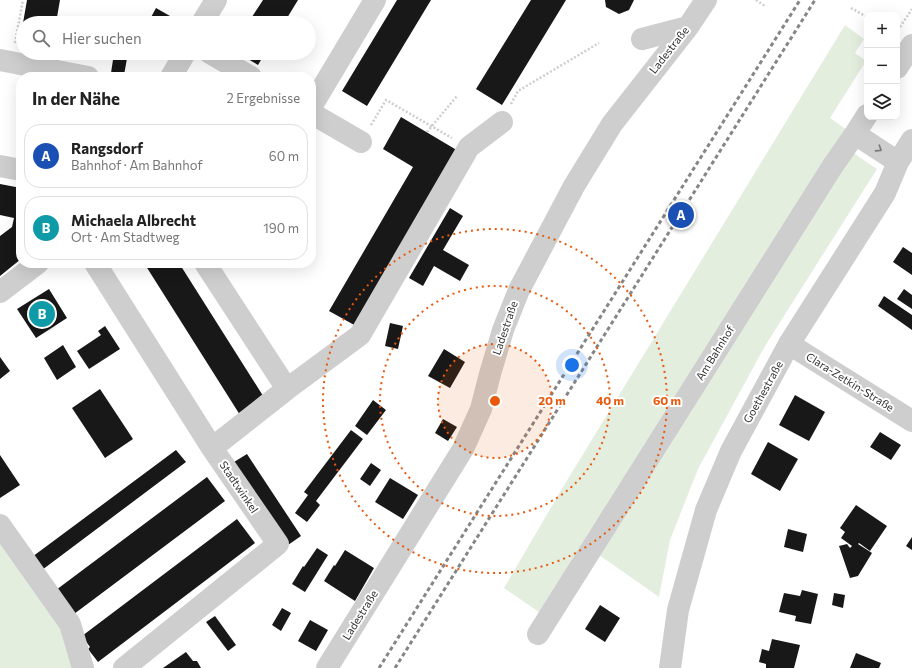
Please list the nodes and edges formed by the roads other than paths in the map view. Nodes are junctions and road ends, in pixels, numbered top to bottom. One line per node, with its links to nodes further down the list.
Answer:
1 (216, 0): 4 (street)
2 (375, 0): 15 (street)
3 (706, 0): 5 (street, Ladestraße)
4 (206, 16)
5 (688, 27): 6 (street); 37 (street, Ladestraße)
6 (642, 39)
7 (912, 45): 11 (street)
8 (181, 60): 13 (street)
9 (222, 60): 14 (street)
10 (6, 61): 12 (street)
11 (900, 63)
12 (62, 72)
13 (174, 72)
14 (242, 72)
15 (316, 99)
16 (316, 116): 21 (street)
17 (864, 120): 19 (street, Am Bahnhof)
18 (502, 122): 30 (street)
19 (855, 134): 22 (street, one-way to 22); 34 (street, Am Bahnhof)
20 (912, 140): 22 (street, Goethestraße)
21 (361, 142)
22 (898, 162): 29 (street, Goethestraße)
23 (0, 166): 24 (street)
24 (16, 169)
25 (31, 268): 28 (street)
26 (98, 268): 32 (street, Stadtwinkel)
27 (208, 268): 30 (street)
28 (0, 292)
29 (789, 344): 31 (street, Clara-Zetkin-Straße); 38 (street, Goethestraße)
30 (287, 389): 32 (street)
31 (912, 421)
32 (212, 448): 36 (street, Stadtwinkel)
33 (0, 525): 35 (street)
34 (538, 634)
35 (83, 668)
36 (124, 668)
37 (327, 668)
38 (670, 668)

